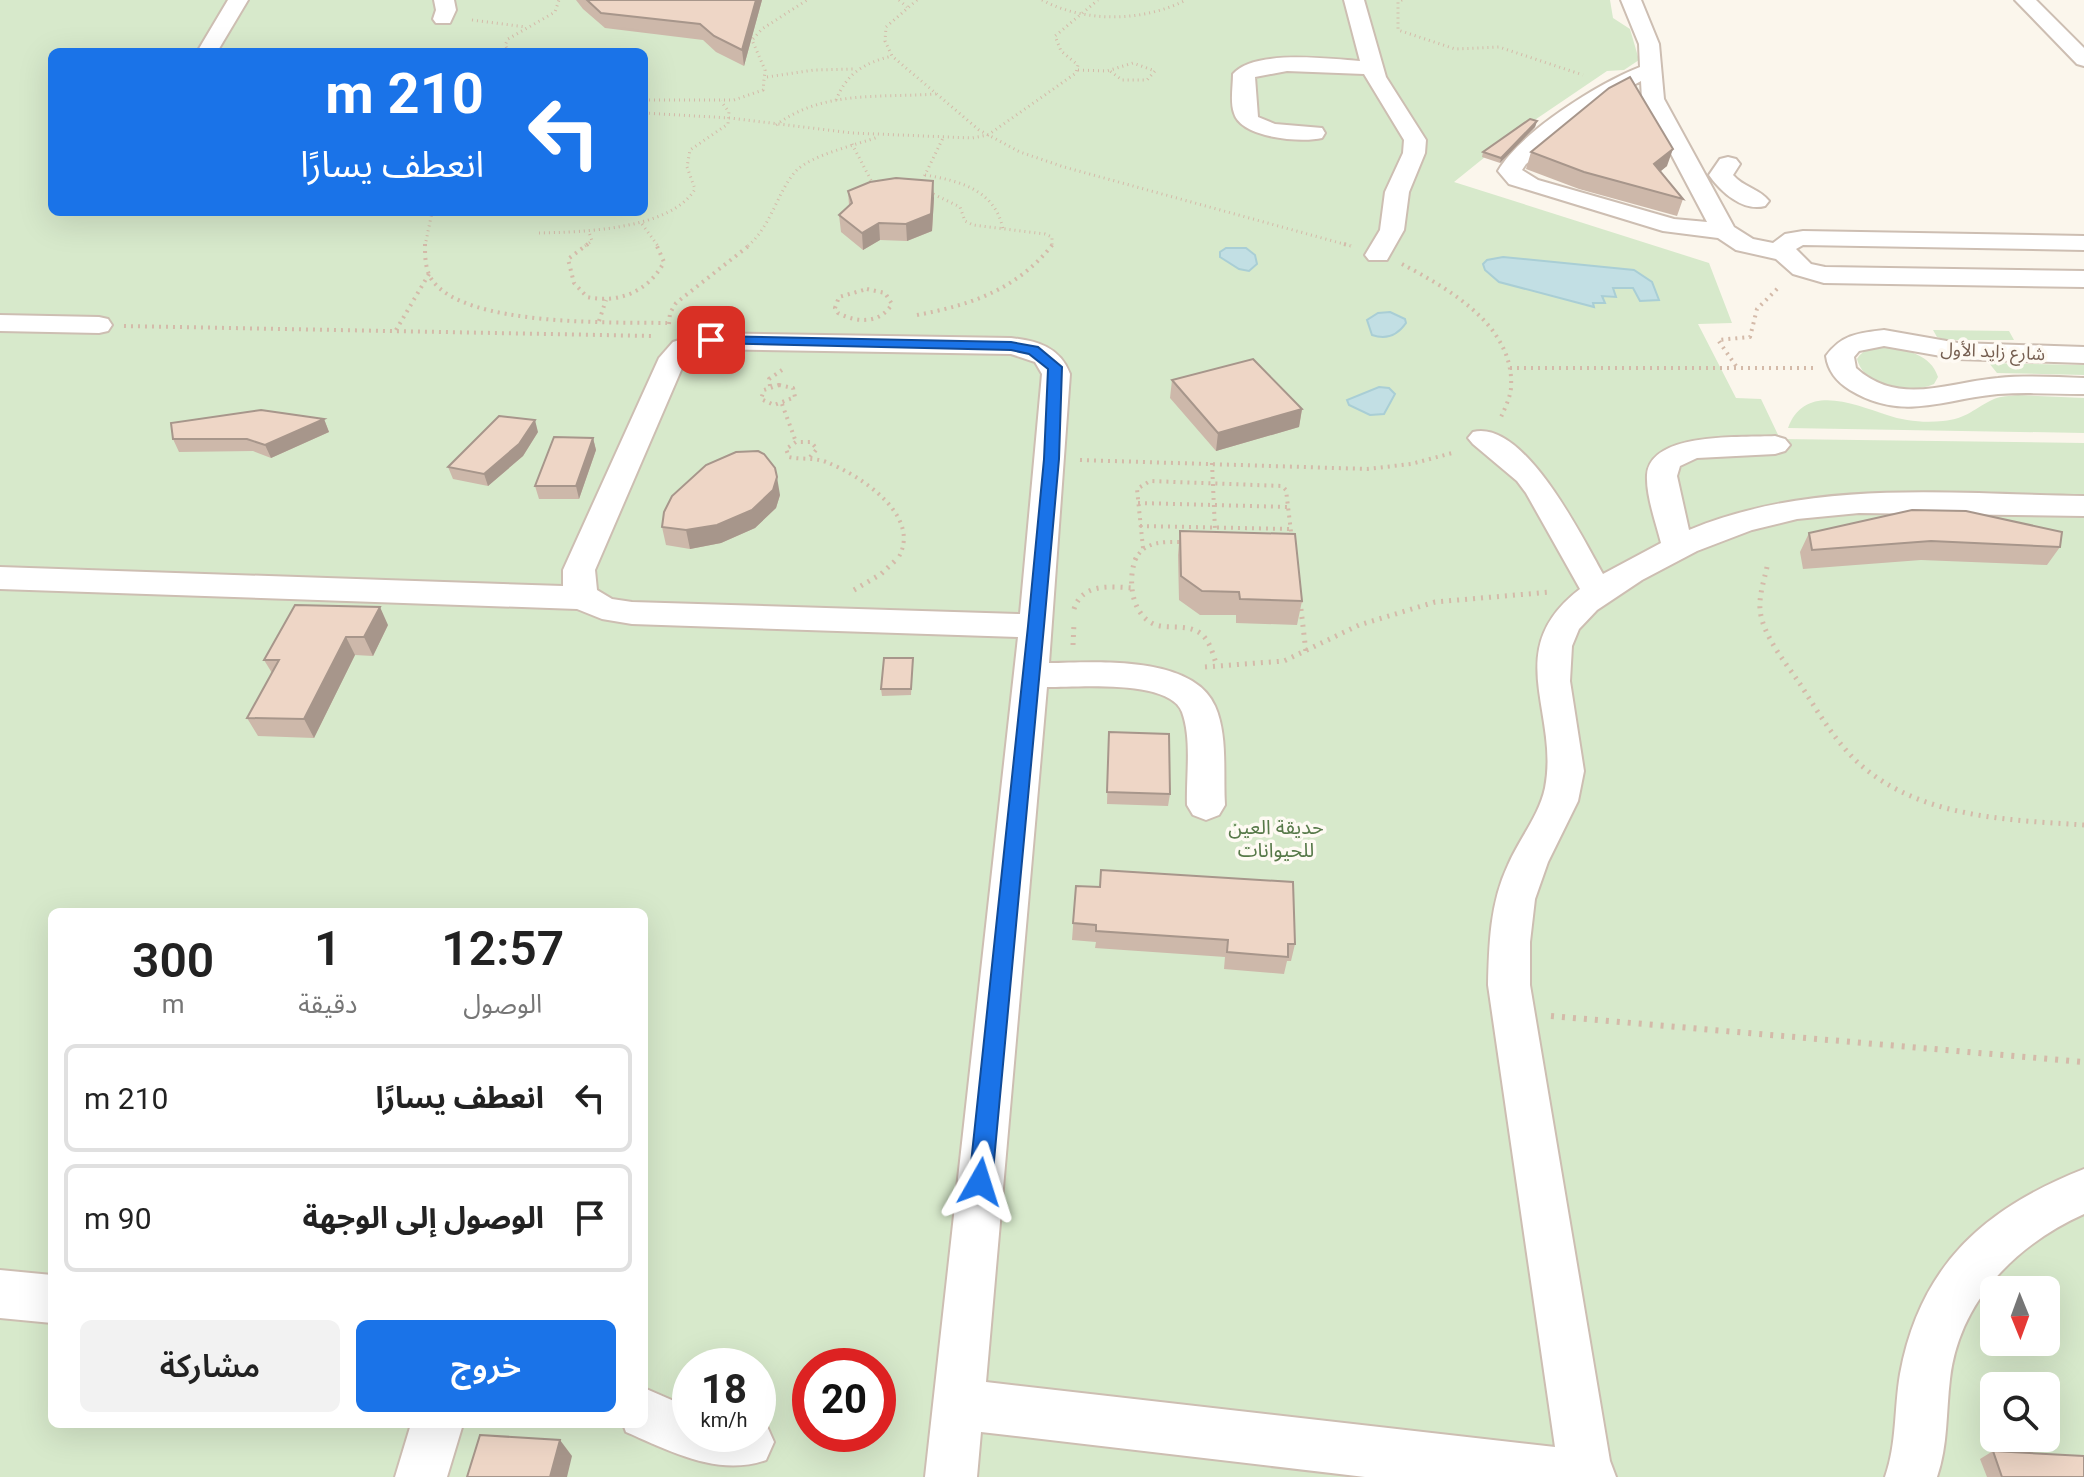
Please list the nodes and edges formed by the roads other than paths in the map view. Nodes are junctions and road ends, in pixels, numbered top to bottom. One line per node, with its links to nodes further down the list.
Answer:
1 (238, 0): 5 (street)
2 (1354, 0): 7 (street)
3 (1631, 0): 8 (street)
4 (2025, 0): 6 (street)
5 (209, 48)
6 (2084, 60)
7 (1372, 68): 9 (street); 14 (street)
8 (1649, 71): 12 (street); 12 (street)
9 (1314, 133)
10 (1728, 164): 11 (street)
11 (1757, 201)
12 (1724, 231): 15 (street)
13 (2084, 243): 15 (street)
14 (1378, 255)
15 (1793, 261): 16 (street)
16 (2084, 279)
17 (0, 323): 18 (street)
18 (99, 325)
19 (1934, 348): 20 (street, شارع زايد الأول); 22 (street); 22 (street, شارع زايد الأول)
20 (2084, 355)
21 (2084, 386): 22 (street, شارع زايد الأول)
22 (1965, 390)
23 (1483, 438): 28 (street)
24 (1775, 445): 26 (street)
25 (2084, 506): 26 (street)
26 (1677, 546): 28 (street)
27 (0, 578): 29 (street)
28 (1594, 594): 42 (street)
29 (583, 598): 30 (street); 30 (street)
30 (1036, 626): 31 (street)
31 (1051, 676): 32 (street); 36 (street)
32 (1206, 805)
33 (2084, 1191): 43 (street)
34 (0, 1294): 35 (street)
35 (48, 1299)
36 (958, 1404): 41 (street); 42 (street)
37 (648, 1416): 38 (street)
38 (672, 1426)
39 (436, 1428): 40 (street)
40 (421, 1477)
41 (951, 1477)
42 (1588, 1477)
43 (1911, 1477)

